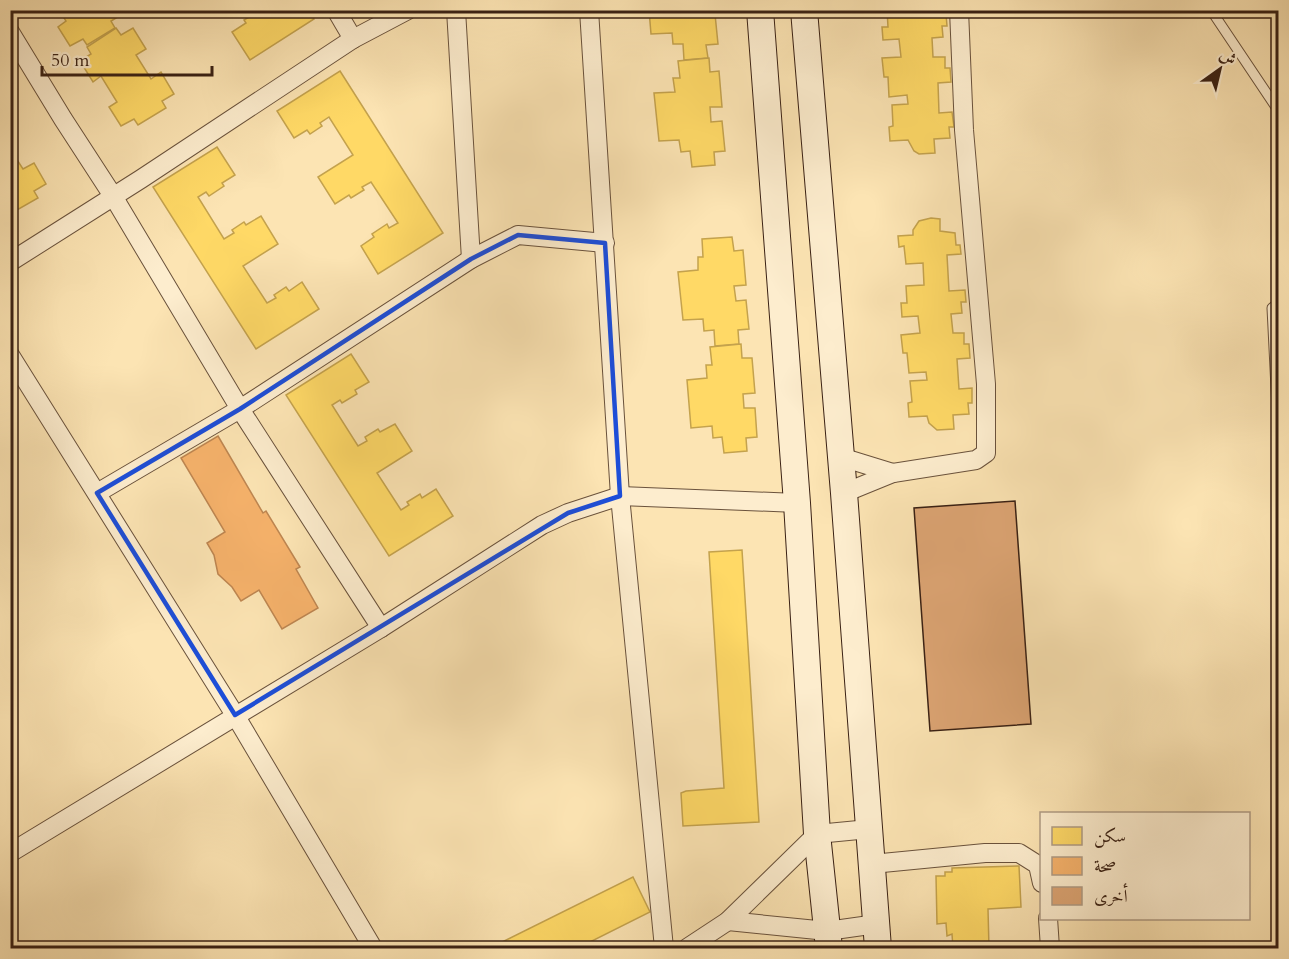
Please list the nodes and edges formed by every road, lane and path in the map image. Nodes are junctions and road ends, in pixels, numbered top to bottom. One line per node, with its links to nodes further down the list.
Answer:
1 (336, 10): 10 (street)
2 (408, 10): 10 (street)
3 (456, 10): 14 (street)
4 (589, 10): 13 (street)
5 (760, 10): 25 (main road)
6 (804, 10): 20 (main road)
7 (959, 10): 21 (street)
8 (1211, 10): 11 (lane)
9 (10, 32): 12 (street)
10 (353, 39): 12 (street)
11 (1278, 110)
12 (113, 196): 15 (street); 18 (street)
13 (605, 243): 14 (street); 24 (street)
14 (471, 259): 18 (street)
15 (10, 262)
16 (1278, 303): 19 (lane)
17 (10, 355): 22 (street)
18 (240, 409): 22 (street); 26 (street)
19 (1278, 428)
20 (841, 457): 21 (street); 23 (main road)
21 (893, 473): 23 (street)
22 (97, 493): 27 (street)
23 (844, 493): 28 (main road)
24 (620, 496): 25 (street); 26 (street); 38 (street)
25 (796, 503): 29 (main road)
26 (381, 628): 27 (street)
27 (235, 716): 30 (street); 37 (street)
28 (869, 829): 29 (street); 31 (main road)
29 (818, 834): 34 (street); 36 (main road)
30 (10, 853)
31 (872, 864): 32 (street); 35 (main road)
32 (1040, 877)
33 (1048, 920): 40 (street)
34 (728, 921): 36 (street); 39 (street)
35 (878, 936): 36 (street)
36 (828, 940)
37 (373, 948)
38 (664, 948)
39 (687, 948)
40 (1050, 948)

